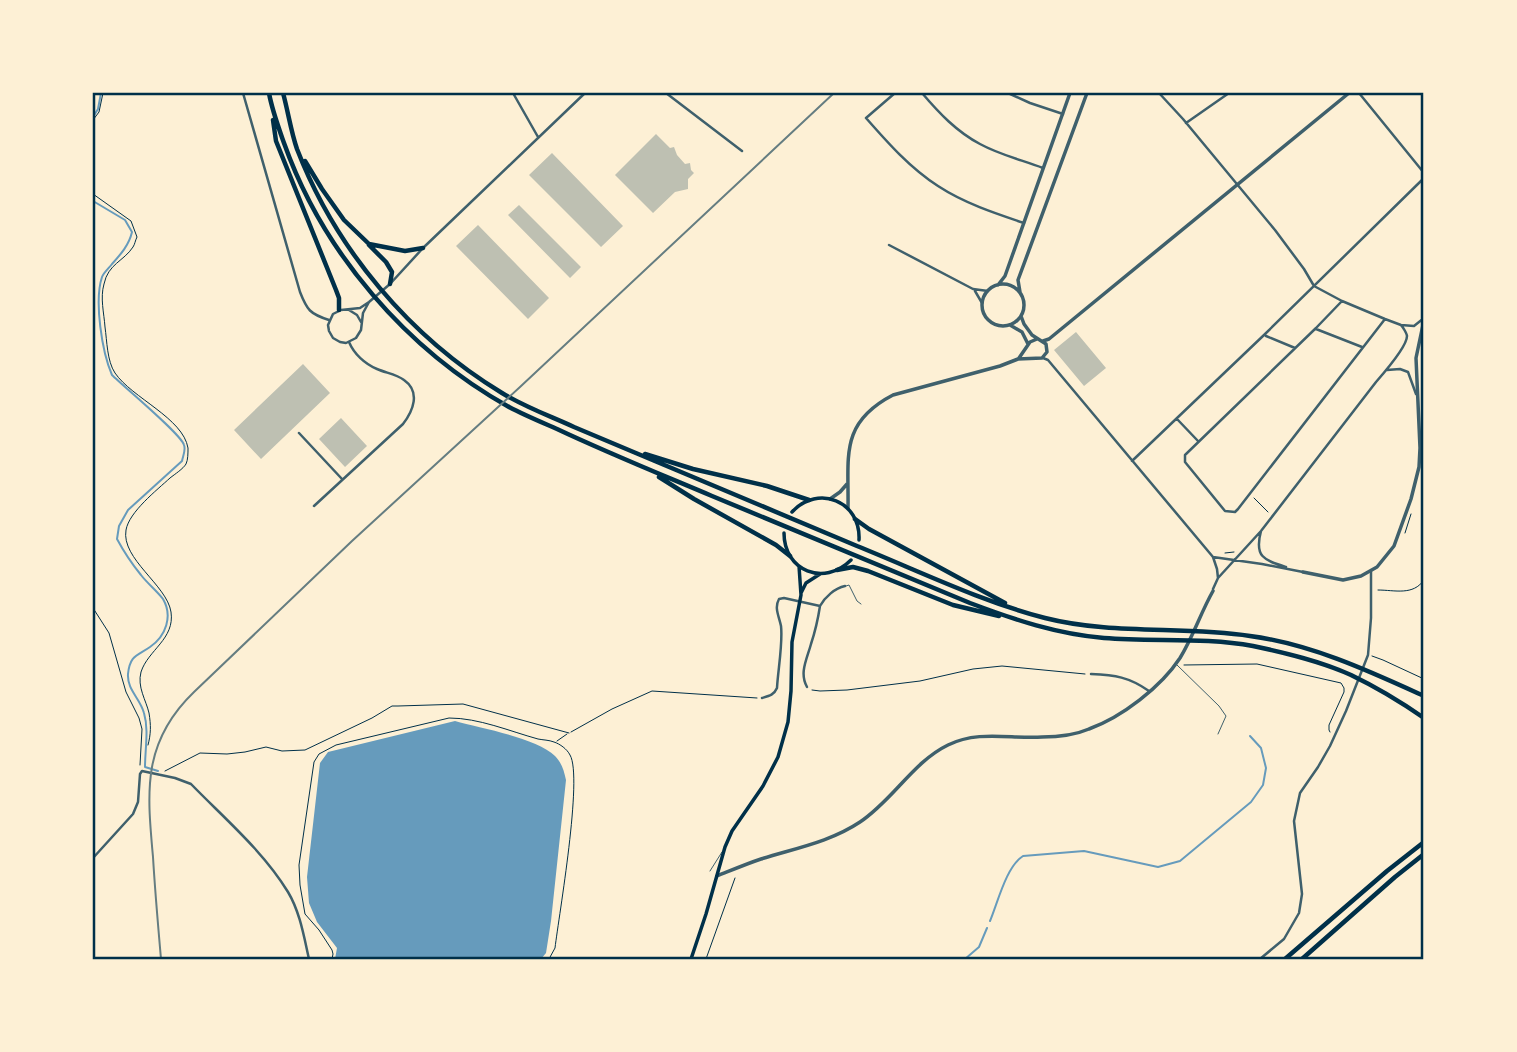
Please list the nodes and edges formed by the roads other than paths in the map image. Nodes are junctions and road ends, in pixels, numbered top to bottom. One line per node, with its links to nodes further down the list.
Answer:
1 (243, 93): 44 (street)
2 (269, 93): 16 (highway)
3 (283, 93): 20 (highway)
4 (513, 93): 19 (street)
5 (585, 93): 19 (street)
6 (666, 93): 21 (street)
7 (895, 93): 26 (street)
8 (922, 93): 22 (street)
9 (1008, 93): 17 (street)
10 (1070, 93): 17 (street)
11 (1087, 93): 35 (street)
12 (1159, 93): 18 (street)
13 (1229, 93): 18 (street)
14 (1349, 93): 25 (street)
15 (1359, 93): 23 (street)
16 (272, 109): 39 (highway); 65 (highway)
17 (1063, 114): 22 (street)
18 (1186, 123): 25 (street)
19 (538, 136): 29 (street)
20 (296, 146): 27 (highway); 63 (highway)
21 (742, 151)
22 (1043, 168): 26 (street)
23 (1424, 173)
24 (1424, 178): 32 (street)
25 (1237, 185): 32 (street); 50 (street)
26 (1024, 223): 31 (street)
27 (369, 244): 29 (highway); 30 (highway)
28 (889, 245): 33 (street)
29 (423, 248): 30 (street)
30 (390, 284): 37 (street)
31 (998, 285): 34 (street); 35 (street)
32 (1314, 286): 36 (street); 49 (street)
33 (973, 289): 34 (street); 38 (street)
34 (988, 291): 38 (street)
35 (1020, 292): 41 (street)
36 (1342, 300): 42 (street); 48 (street)
37 (369, 302): 40 (street); 45 (street)
38 (982, 303): 46 (street)
39 (339, 310): 40 (street); 44 (street)
40 (349, 310): 45 (street)
41 (1021, 316): 46 (street); 50 (street)
42 (1385, 319): 47 (street); 53 (street)
43 (1424, 319): 47 (street); 59 (street)
44 (329, 320): 51 (street)
45 (361, 322): 51 (street)
46 (1010, 325): 52 (street)
47 (1401, 326): 58 (street)
48 (1316, 328): 53 (street); 54 (street)
49 (1264, 335): 54 (street); 60 (street)
50 (1040, 340): 52 (street); 56 (street)
51 (349, 342): 66 (street)
52 (1028, 346): 55 (street); 57 (street)
53 (1362, 347): 62 (street)
54 (1295, 348): 62 (street)
55 (1033, 358): 56 (street); 57 (street)
56 (1042, 358): 64 (street)
57 (1018, 359): 67 (street)
58 (1387, 370): 59 (street); 74 (street)
59 (1418, 401): 83 (street)
60 (1177, 419): 62 (street); 64 (street)
61 (299, 433): 66 (street)
62 (1198, 441)
63 (626, 448): 69 (highway); 92 (highway)
64 (1132, 461): 78 (street)
65 (647, 469): 77 (highway); 93 (highway)
66 (342, 479): 70 (street)
67 (848, 483): 68 (street); 71 (street)
68 (830, 499): 69 (main road); 71 (main road)
69 (809, 500): 72 (main road)
70 (314, 506)
71 (848, 508): 73 (main road)
72 (792, 512)
73 (855, 519): 76 (main road); 92 (highway)
74 (1261, 531): 80 (street); 84 (street)
75 (784, 533): 77 (main road)
76 (859, 540)
77 (790, 556): 81 (main road)
78 (1213, 557): 80 (street); 86 (street)
79 (851, 560): 82 (main road)
80 (1234, 561): 84 (street); 86 (street)
81 (799, 566): 85 (main road); 89 (main road)
82 (837, 570): 85 (main road); 93 (highway)
83 (1371, 571): 84 (street); 110 (street)
84 (1303, 572)
85 (820, 573): 89 (main road)
86 (1218, 578): 88 (street)
87 (845, 586): 90 (lane); 91 (street)
88 (1213, 591): 94 (street)
89 (801, 595): 103 (main road)
90 (861, 604)
91 (820, 606): 96 (street); 99 (street)
92 (1022, 611): 98 (highway)
93 (1021, 622): 100 (highway)
94 (1175, 664): 97 (street); 101 (lane)
95 (1091, 674): 97 (street)
96 (807, 687)
97 (1149, 691): 107 (street)
98 (1424, 696)
99 (762, 698)
100 (1424, 718)
101 (1218, 734)
102 (1424, 842): 111 (highway)
103 (725, 847): 106 (lane); 107 (main road)
104 (1424, 854): 112 (highway)
105 (93, 858): 108 (street)
106 (710, 871)
107 (717, 876): 109 (main road)
108 (309, 959)
109 (691, 959)
110 (1260, 959)
111 (1285, 959)
112 (1302, 959)

